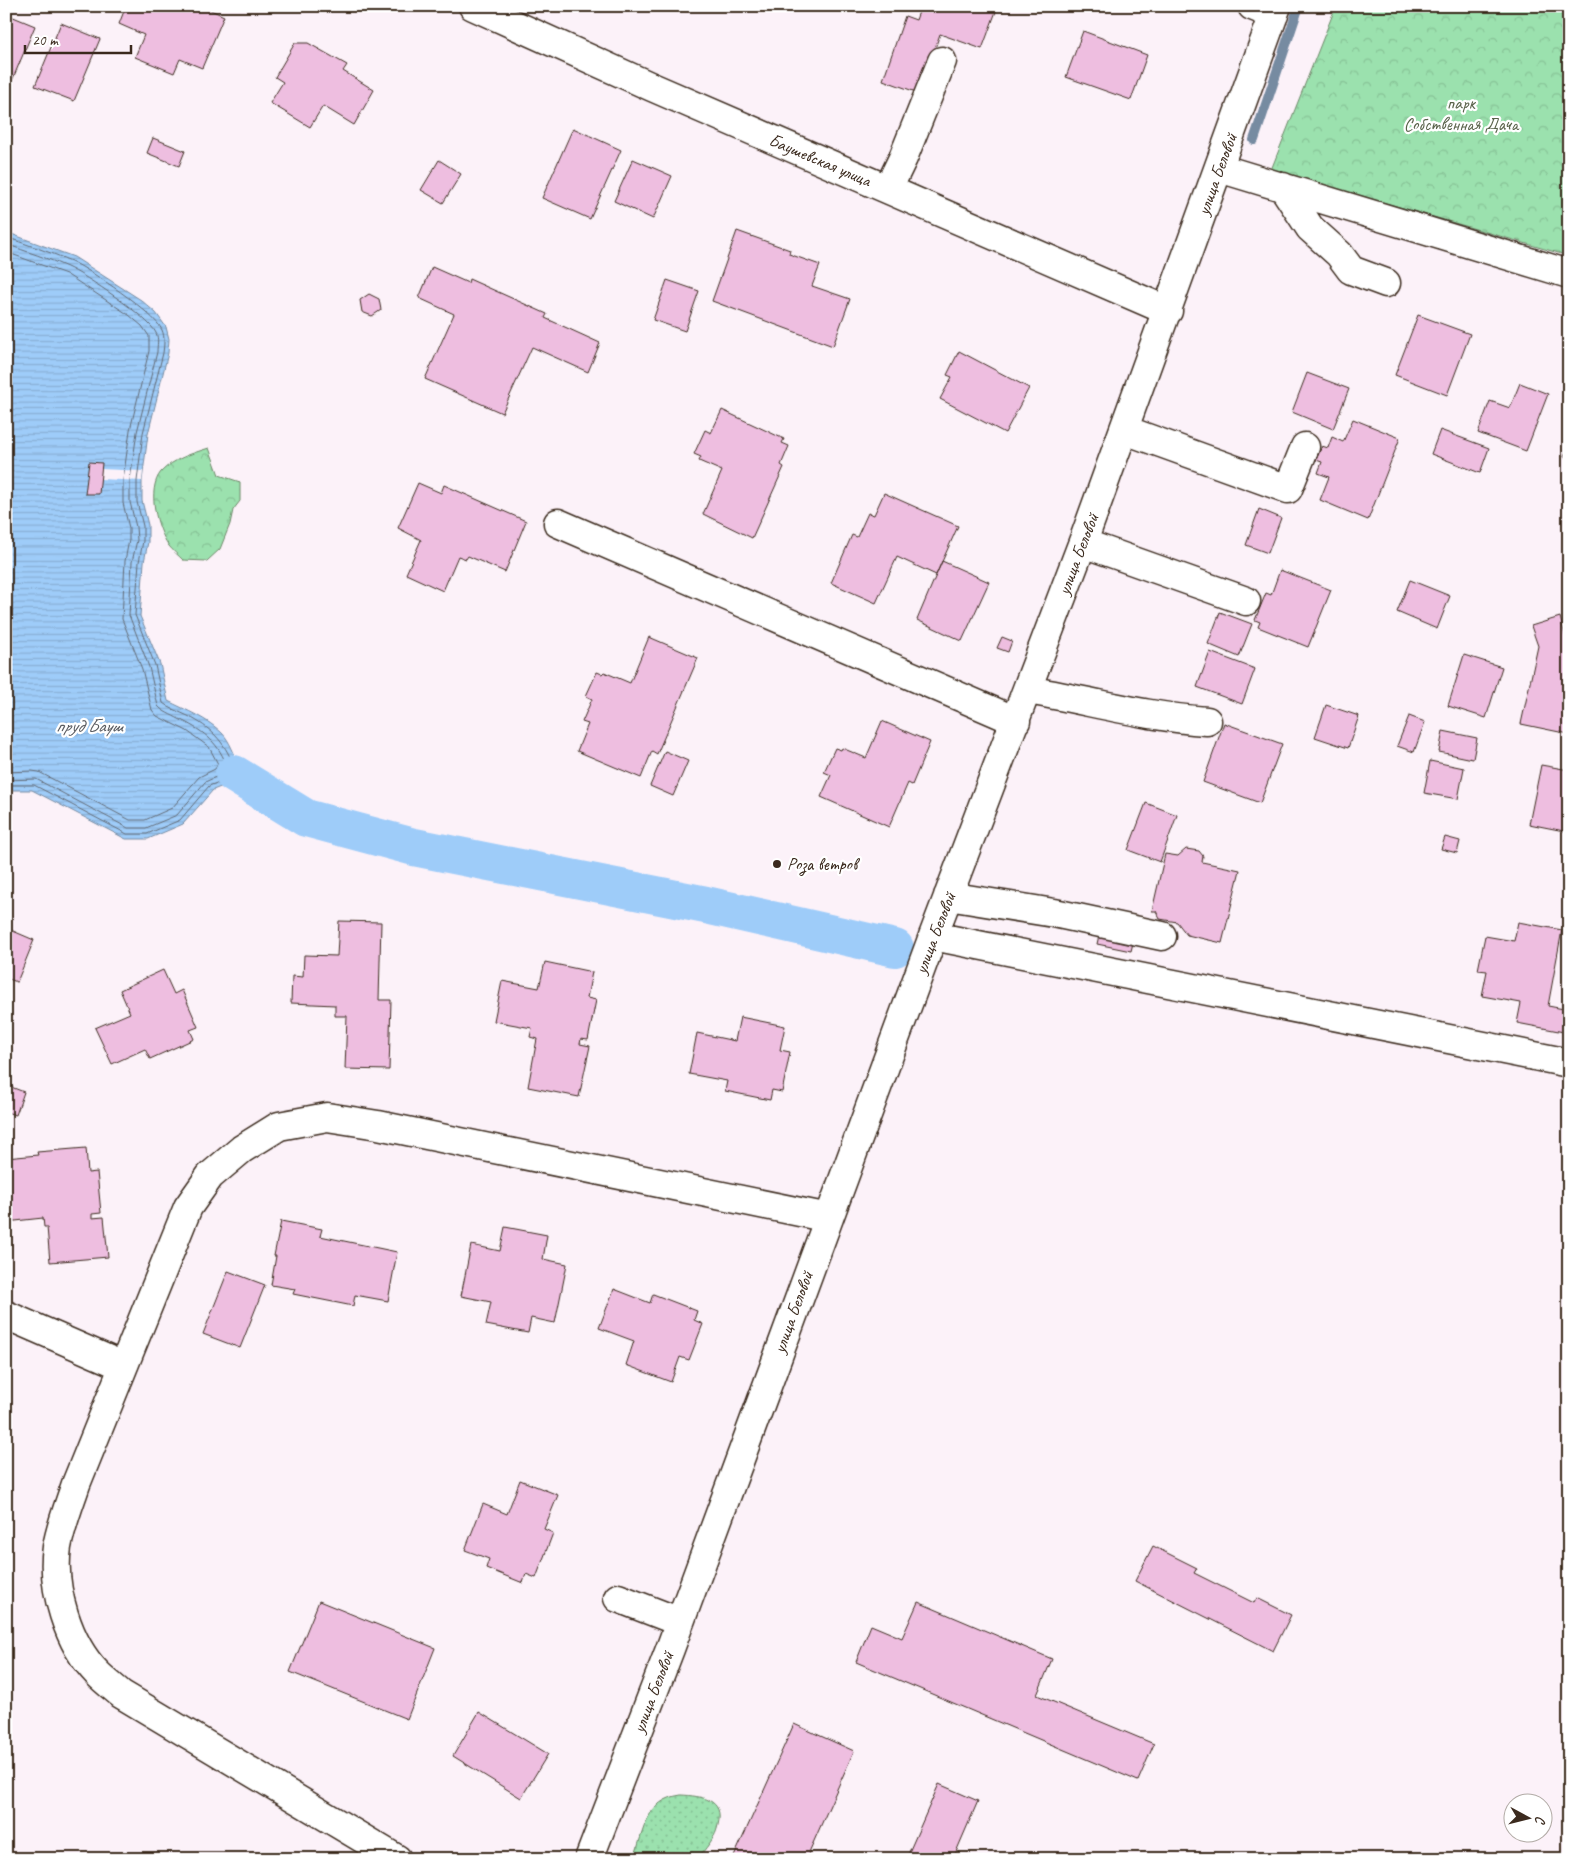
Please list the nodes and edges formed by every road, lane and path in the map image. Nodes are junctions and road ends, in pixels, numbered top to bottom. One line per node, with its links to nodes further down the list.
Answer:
1 (473, 6): 6 (street, Баушевская улица)
2 (1268, 9): 4 (street, улица Беловой)
3 (942, 61): 6 (street)
4 (1219, 168): 5 (street); 9 (street, улица Беловой)
5 (1283, 188): 7 (street); 8 (street)
6 (888, 189): 9 (street, Баушевская улица)
7 (1569, 274)
8 (1386, 283)
9 (1168, 311): 10 (street, улица Беловой)
10 (1125, 430): 11 (street); 13 (street, улица Беловой)
11 (1305, 447)
12 (558, 523): 16 (street)
13 (1083, 542): 14 (street); 15 (street, улица Беловой)
14 (1246, 601)
15 (1027, 690): 16 (street, улица Беловой); 17 (street)
16 (1016, 721): 18 (street, улица Беловой)
17 (1207, 721)
18 (948, 896): 19 (street, улица Беловой); 20 (street)
19 (933, 936): 21 (street); 22 (street, улица Беловой)
20 (1162, 936)
21 (1569, 1063)
22 (829, 1218): 24 (street); 26 (street, улица Беловой)
23 (6, 1315): 24 (street)
24 (123, 1366): 27 (street)
25 (618, 1598): 26 (street)
26 (680, 1622): 28 (street, улица Беловой)
27 (397, 1859)
28 (589, 1859)

